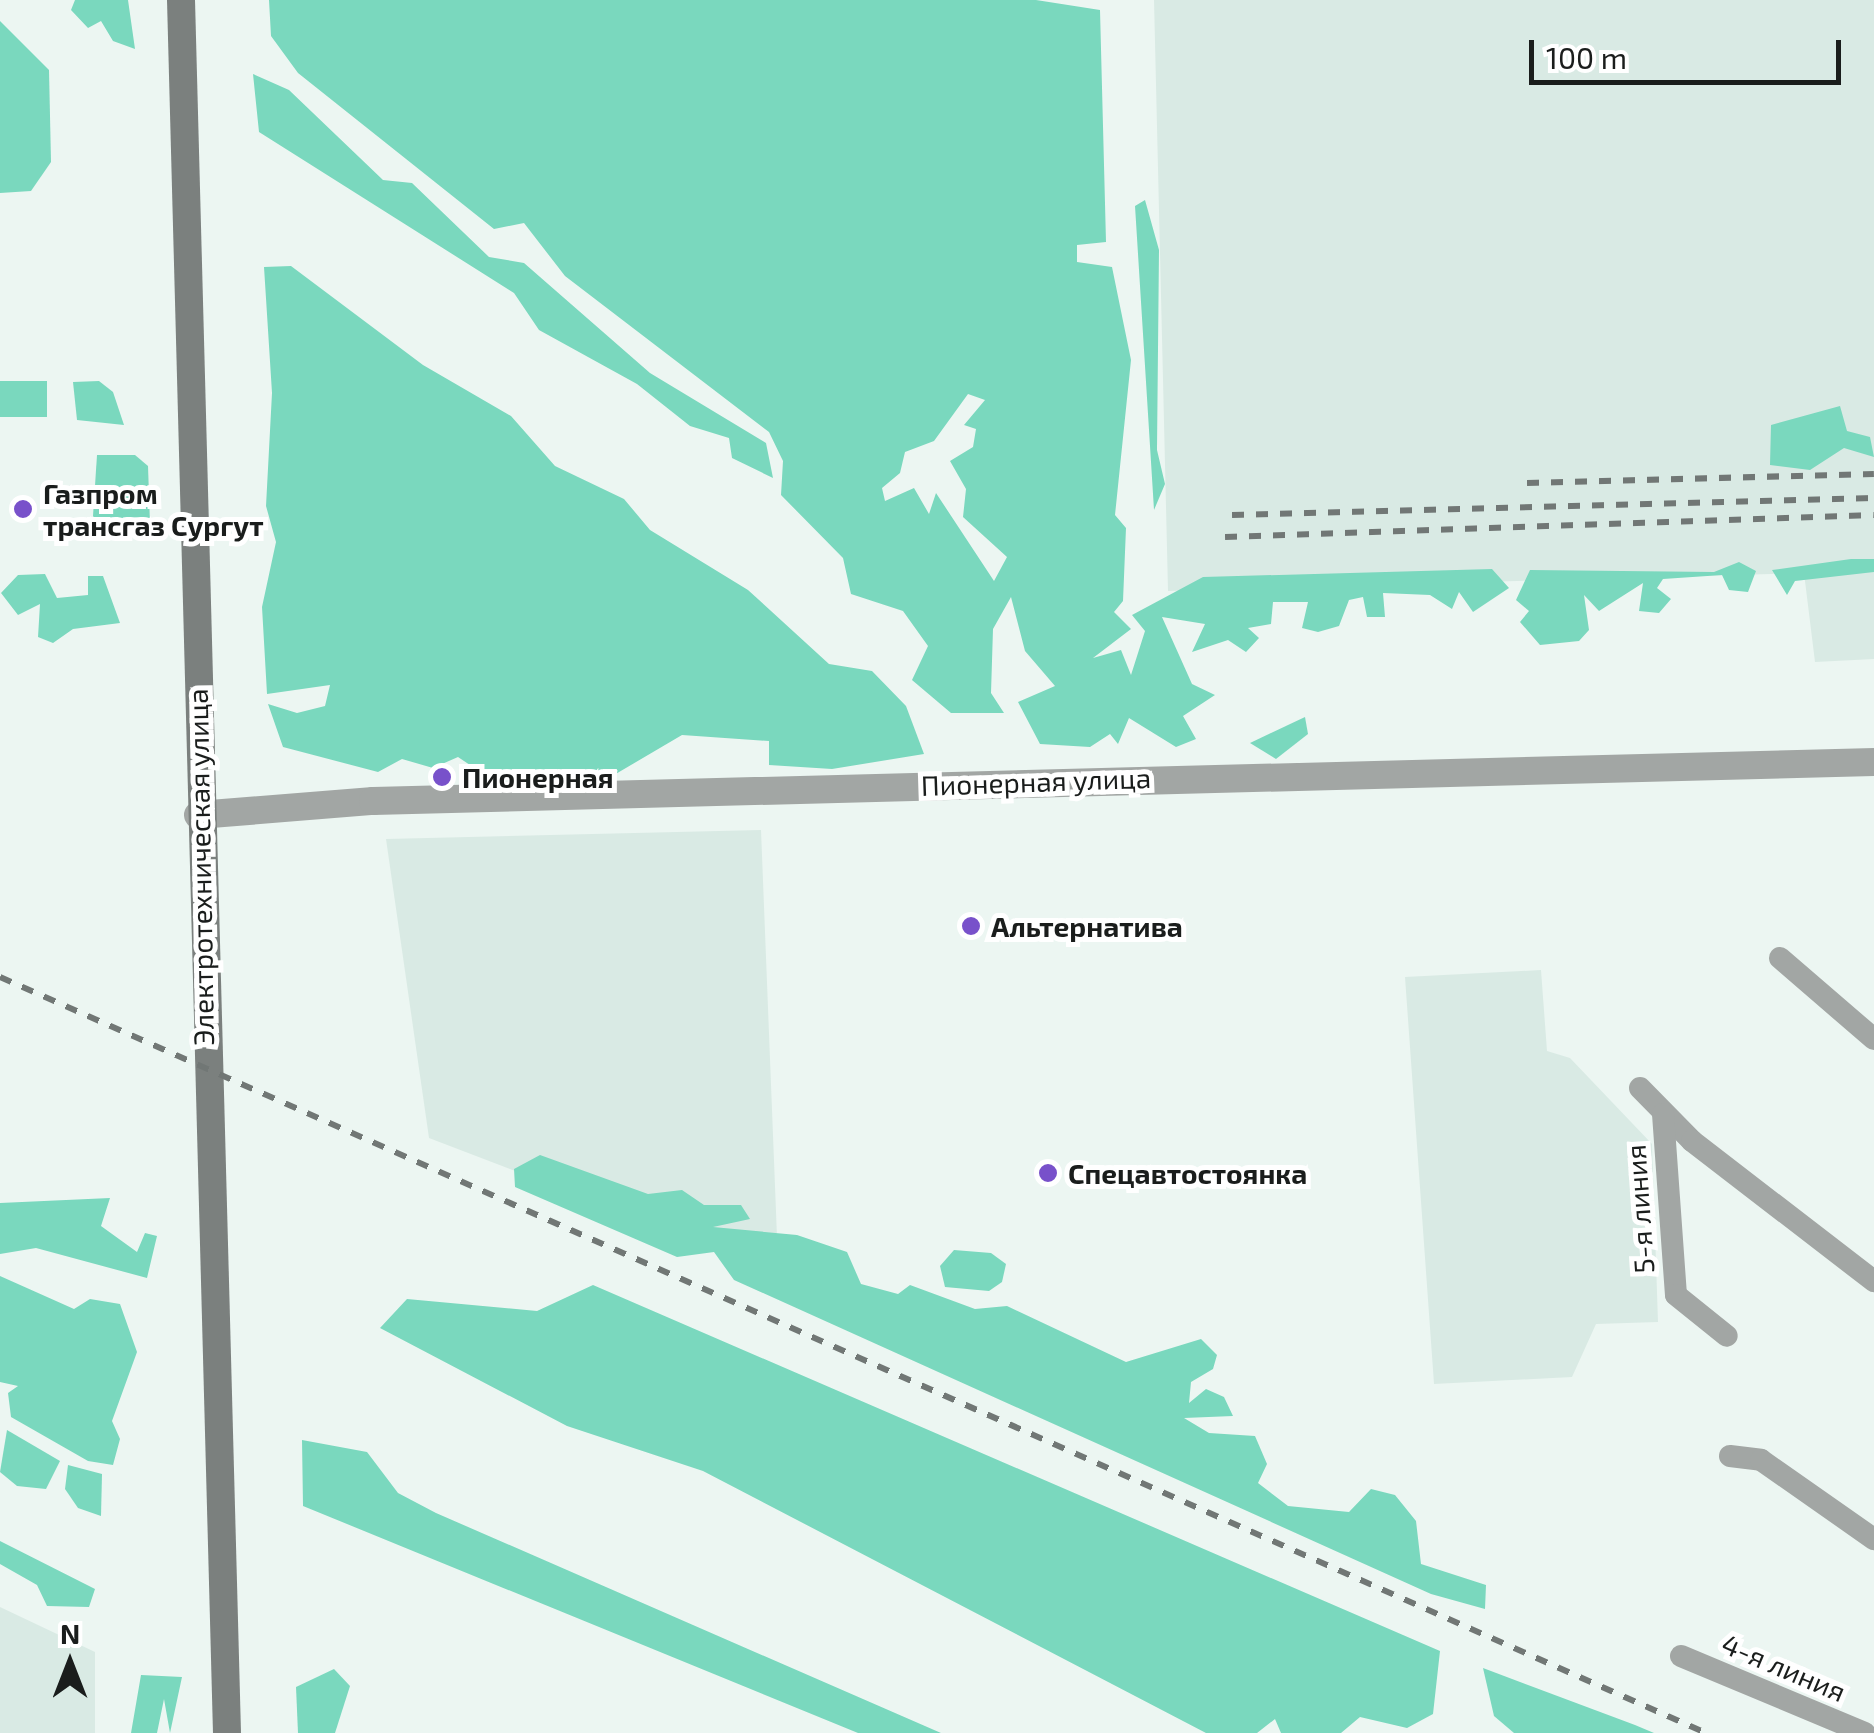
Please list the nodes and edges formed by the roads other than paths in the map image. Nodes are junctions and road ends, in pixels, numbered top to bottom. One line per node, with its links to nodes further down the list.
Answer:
1 (182, 0): 3 (main road, Электротехническая улица)
2 (1874, 762): 3 (street, Пионерная улица)
3 (198, 815): 13 (main road, Электротехническая улица)
4 (1780, 958): 5 (street)
5 (1874, 1039)
6 (1640, 1088): 7 (street)
7 (1663, 1114): 8 (street); 9 (street, 5-я линия)
8 (1874, 1281)
9 (1727, 1336)
10 (1730, 1456): 11 (street)
11 (1874, 1540)
12 (1680, 1656): 14 (street, 4-я линия)
13 (226, 1733)
14 (1865, 1733)

